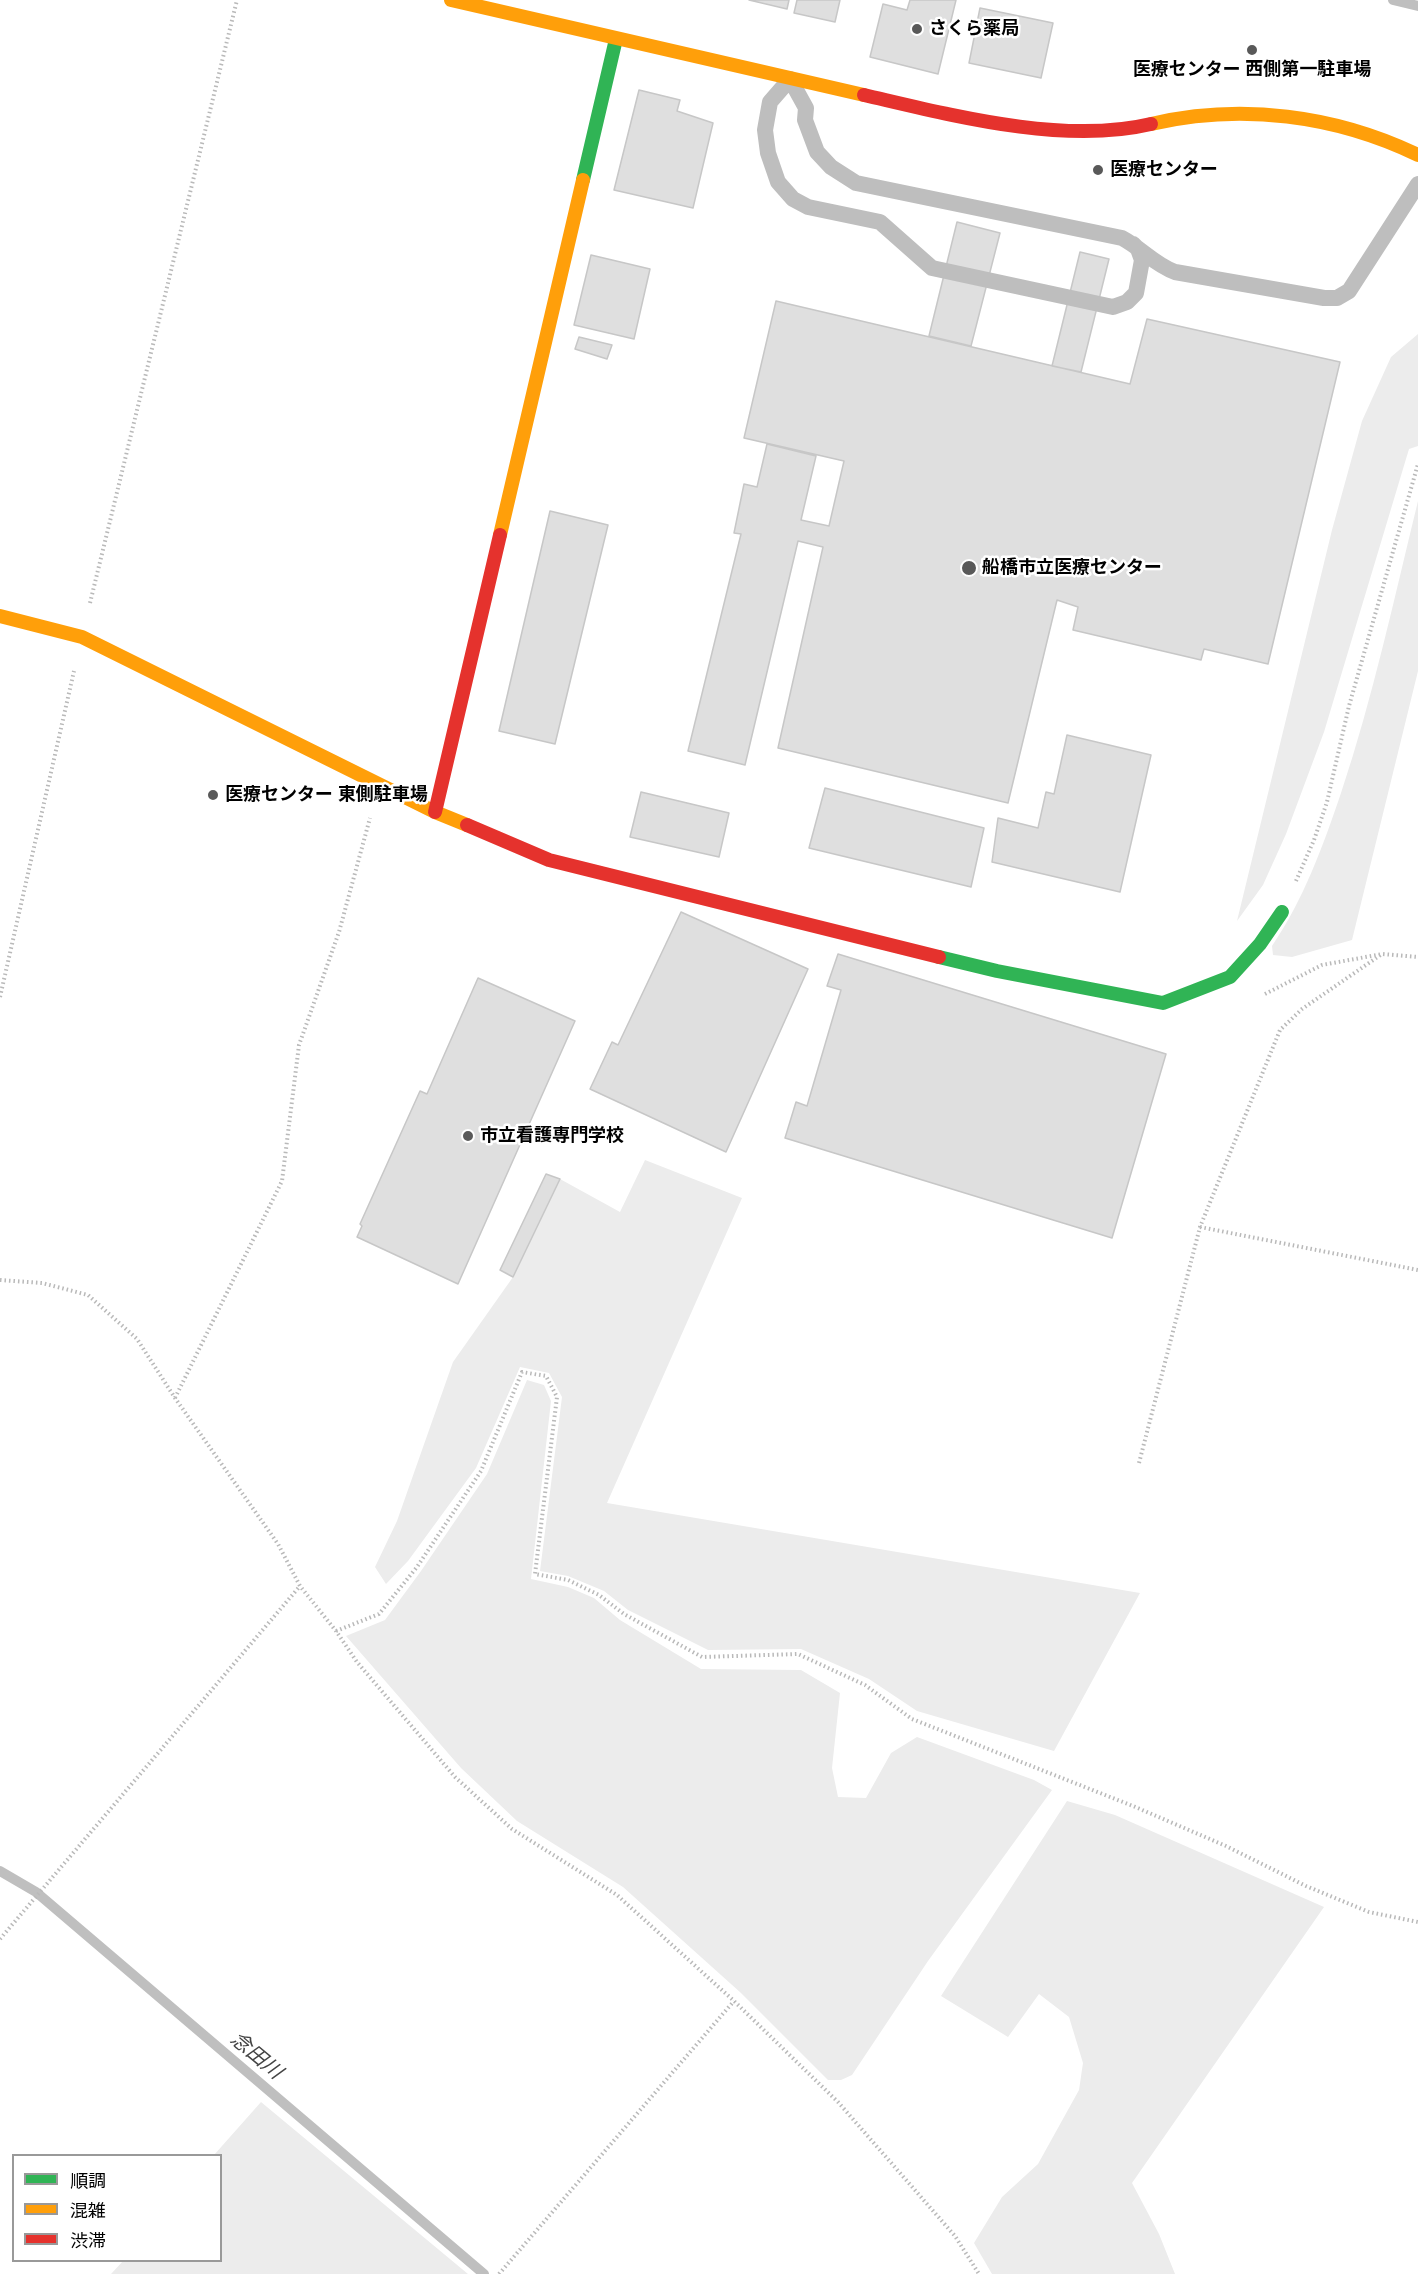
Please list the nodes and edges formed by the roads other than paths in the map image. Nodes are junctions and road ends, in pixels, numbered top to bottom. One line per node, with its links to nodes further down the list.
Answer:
1 (451, 0): 2 (street)
2 (616, 39): 3 (street); 8 (street)
3 (790, 79): 4 (street); 6 (lane); 6 (lane)
4 (1418, 155)
5 (1418, 184): 6 (lane)
6 (1133, 244)
7 (0, 616): 8 (street)
8 (435, 812): 9 (street)
9 (1282, 912)

